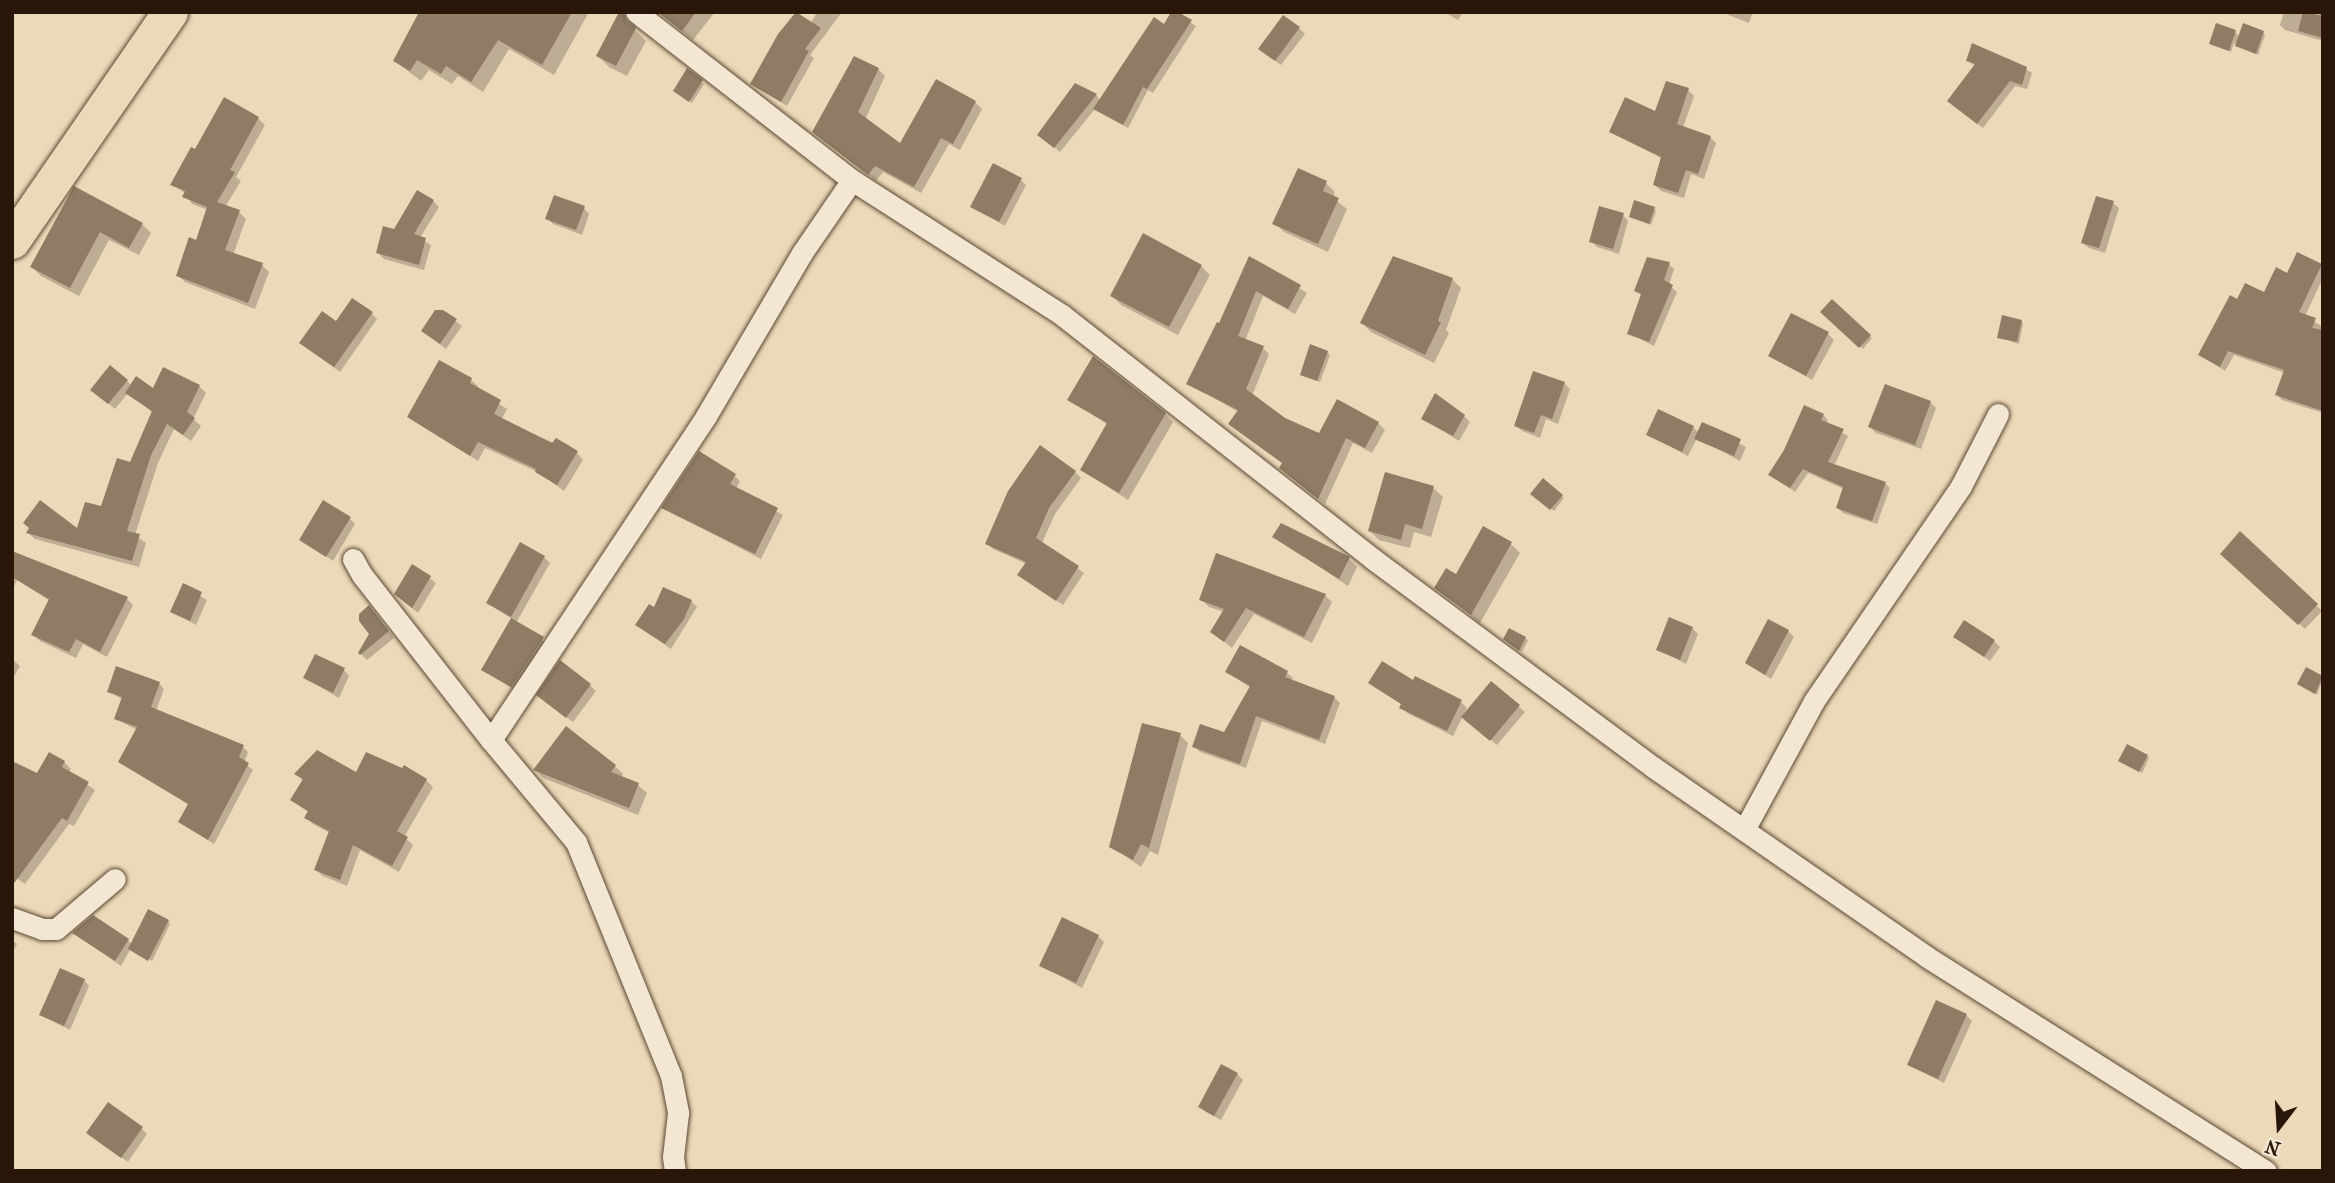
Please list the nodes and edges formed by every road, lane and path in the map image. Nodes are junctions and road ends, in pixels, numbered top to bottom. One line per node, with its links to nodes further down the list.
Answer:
1 (170, 12): 4 (highway)
2 (636, 12): 3 (street)
3 (852, 180): 7 (street); 8 (street)
4 (12, 241)
5 (1998, 414): 8 (street)
6 (353, 559): 7 (street)
7 (491, 740): 11 (street)
8 (1744, 830): 12 (street)
9 (115, 879): 10 (street)
10 (12, 918)
11 (675, 1171)
12 (2266, 1171)

